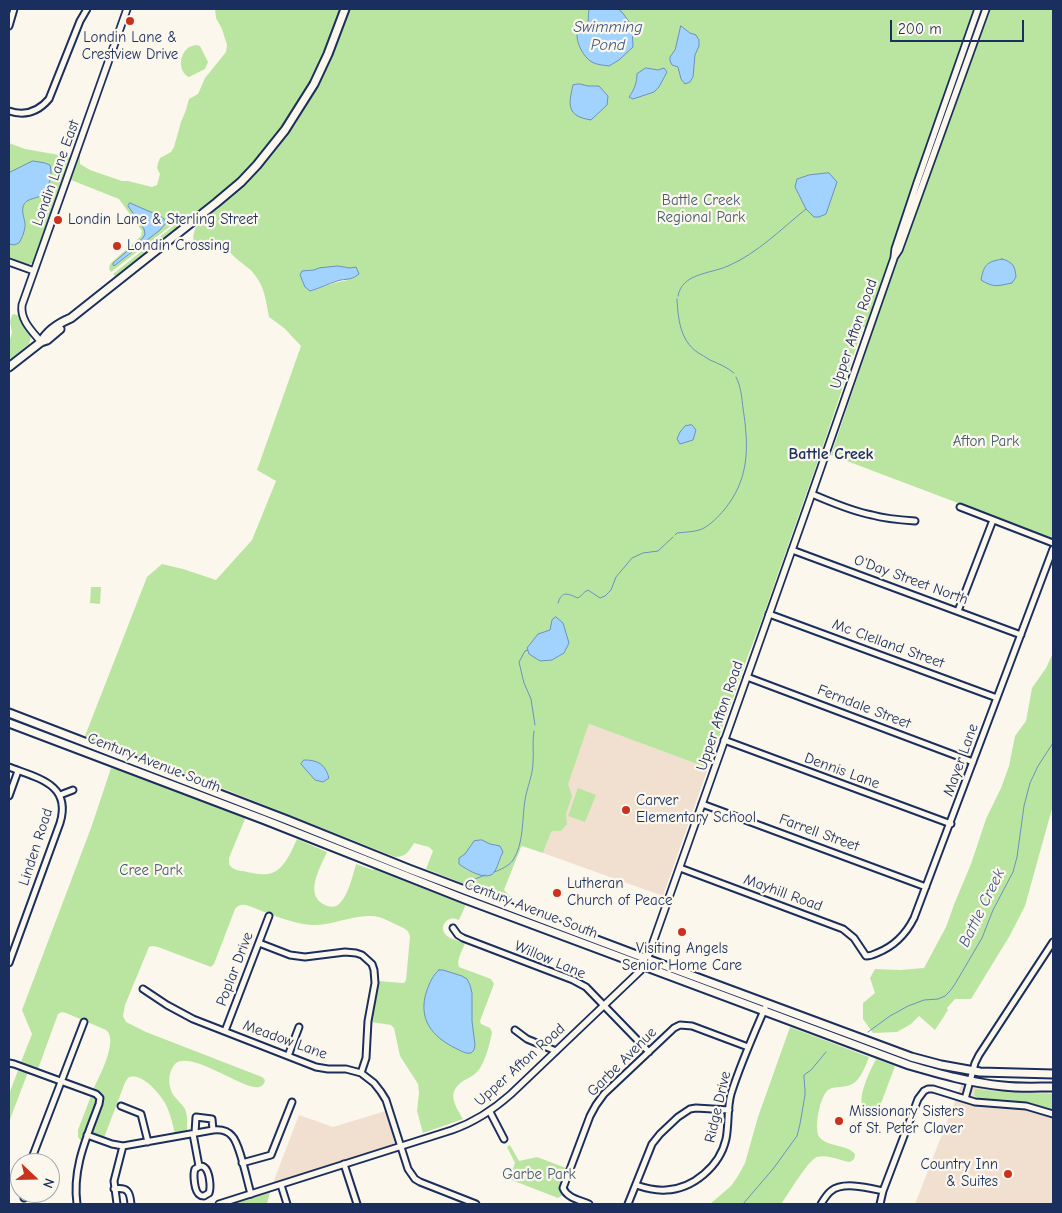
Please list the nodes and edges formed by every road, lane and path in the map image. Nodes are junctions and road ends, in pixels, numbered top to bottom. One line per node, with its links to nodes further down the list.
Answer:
1 (14, 9): 7 (street)
2 (87, 9): 8 (street)
3 (344, 9): 12 (main road)
4 (978, 9): 9 (street, Upper Afton Road)
5 (986, 9): 9 (street, Upper Afton Road)
6 (125, 10): 11 (street, Londin Lane East)
7 (9, 26)
8 (9, 111)
9 (894, 258): 14 (street, Upper Afton Road)
10 (9, 262): 11 (street)
11 (34, 271): 12 (street, Londin Lane East)
12 (41, 342): 13 (main road)
13 (9, 367)
14 (812, 494): 17 (street); 20 (street, Upper Afton Road)
15 (960, 507): 16 (street)
16 (993, 520): 18 (street); 21 (street)
17 (915, 521)
18 (1053, 543)
19 (1053, 549): 23 (street, Mayer Lane)
20 (792, 550): 21 (street, O'Day Street North); 22 (street, Upper Afton Road)
21 (958, 611): 23 (street, O'Day Street North)
22 (769, 614): 24 (street, Upper Afton Road); 25 (street, Mc Clelland Street)
23 (1021, 635): 25 (street, Mayer Lane)
24 (747, 677): 28 (street, Upper Afton Road); 29 (street, Ferndale Street)
25 (998, 698): 29 (street, Mayer Lane)
26 (9, 714): 45 (main road, Century Avenue South)
27 (9, 723): 45 (main road, Century Avenue South)
28 (724, 740): 35 (street, Upper Afton Road); 36 (street, Dennis Lane)
29 (973, 762): 36 (street, Mayer Lane)
30 (9, 767): 31 (street)
31 (18, 770): 33 (street); 34 (street)
32 (72, 790): 33 (street)
33 (60, 795): 44 (street, Linden Road)
34 (9, 796)
35 (702, 804): 37 (street, Upper Afton Road); 38 (street, Farrell Street)
36 (950, 824): 38 (street, Mayer Lane)
37 (680, 868): 43 (street, Mayhill Road); 45 (street, Upper Afton Road)
38 (926, 887): 43 (street, Mayer Lane)
39 (269, 916): 42 (street, Poplar Drive)
40 (453, 928): 48 (street, Willow Lane)
41 (1053, 942): 59 (street)
42 (259, 943): 53 (street, Poplar Drive); 60 (street)
43 (866, 956)
44 (9, 963)
45 (646, 963): 47 (main road, Century Avenue South); 48 (street, Upper Afton Road); 49 (main road, Century Avenue South)
46 (143, 989): 53 (street, Meadow Lane)
47 (767, 1003): 49 (street, Ridge Drive); 59 (main road, Century Avenue South)
48 (604, 1005): 55 (street, Upper Afton Road); 56 (street, Willow Lane)
49 (764, 1011): 54 (street, Ridge Drive); 63 (main road, Century Avenue South)
50 (84, 1022): 62 (street)
51 (299, 1028): 57 (street)
52 (515, 1030): 55 (street)
53 (225, 1031): 57 (street, Meadow Lane)
54 (748, 1047): 56 (street, Garbe Avenue); 68 (street, Ridge Drive)
55 (556, 1051): 69 (street, Upper Afton Road)
56 (649, 1052): 94 (street, Garbe Avenue)
57 (288, 1056): 60 (street, Meadow Lane)
58 (9, 1063): 62 (street)
59 (973, 1072): 61 (main road, Century Avenue South); 63 (street)
60 (361, 1073): 77 (street)
61 (1053, 1074)
62 (61, 1081): 73 (street); 78 (street)
63 (971, 1081): 64 (main road, Century Avenue South); 65 (street)
64 (1053, 1087)
65 (965, 1099): 70 (street); 85 (street)
66 (292, 1102): 79 (street)
67 (121, 1106): 75 (street)
68 (729, 1110): 83 (street); 83 (street, Ridge Drive)
69 (490, 1112): 74 (street); 77 (street, Upper Afton Road)
70 (1053, 1114)
71 (213, 1130): 72 (street); 72 (street); 79 (street)
72 (194, 1134): 75 (street); 81 (street)
73 (88, 1135): 76 (street); 87 (street)
74 (504, 1138)
75 (148, 1142): 76 (street)
76 (123, 1146): 84 (street)
77 (401, 1147): 80 (street, Upper Afton Road); 93 (street)
78 (34, 1153)
79 (242, 1163): 86 (street)
80 (344, 1164): 82 (street, Upper Afton Road); 92 (street)
81 (199, 1166): 81 (street)
82 (281, 1185): 86 (street, Upper Afton Road); 91 (street)
83 (636, 1185): 95 (street)
84 (114, 1189): 88 (street); 89 (street)
85 (883, 1191): 96 (street); 97 (street)
86 (251, 1194): 90 (street, Upper Afton Road)
87 (77, 1204)
88 (116, 1204)
89 (131, 1204)
90 (219, 1204)
91 (287, 1204)
92 (356, 1204)
93 (476, 1204)
94 (589, 1204)
95 (628, 1204)
96 (821, 1204)
97 (880, 1204)

